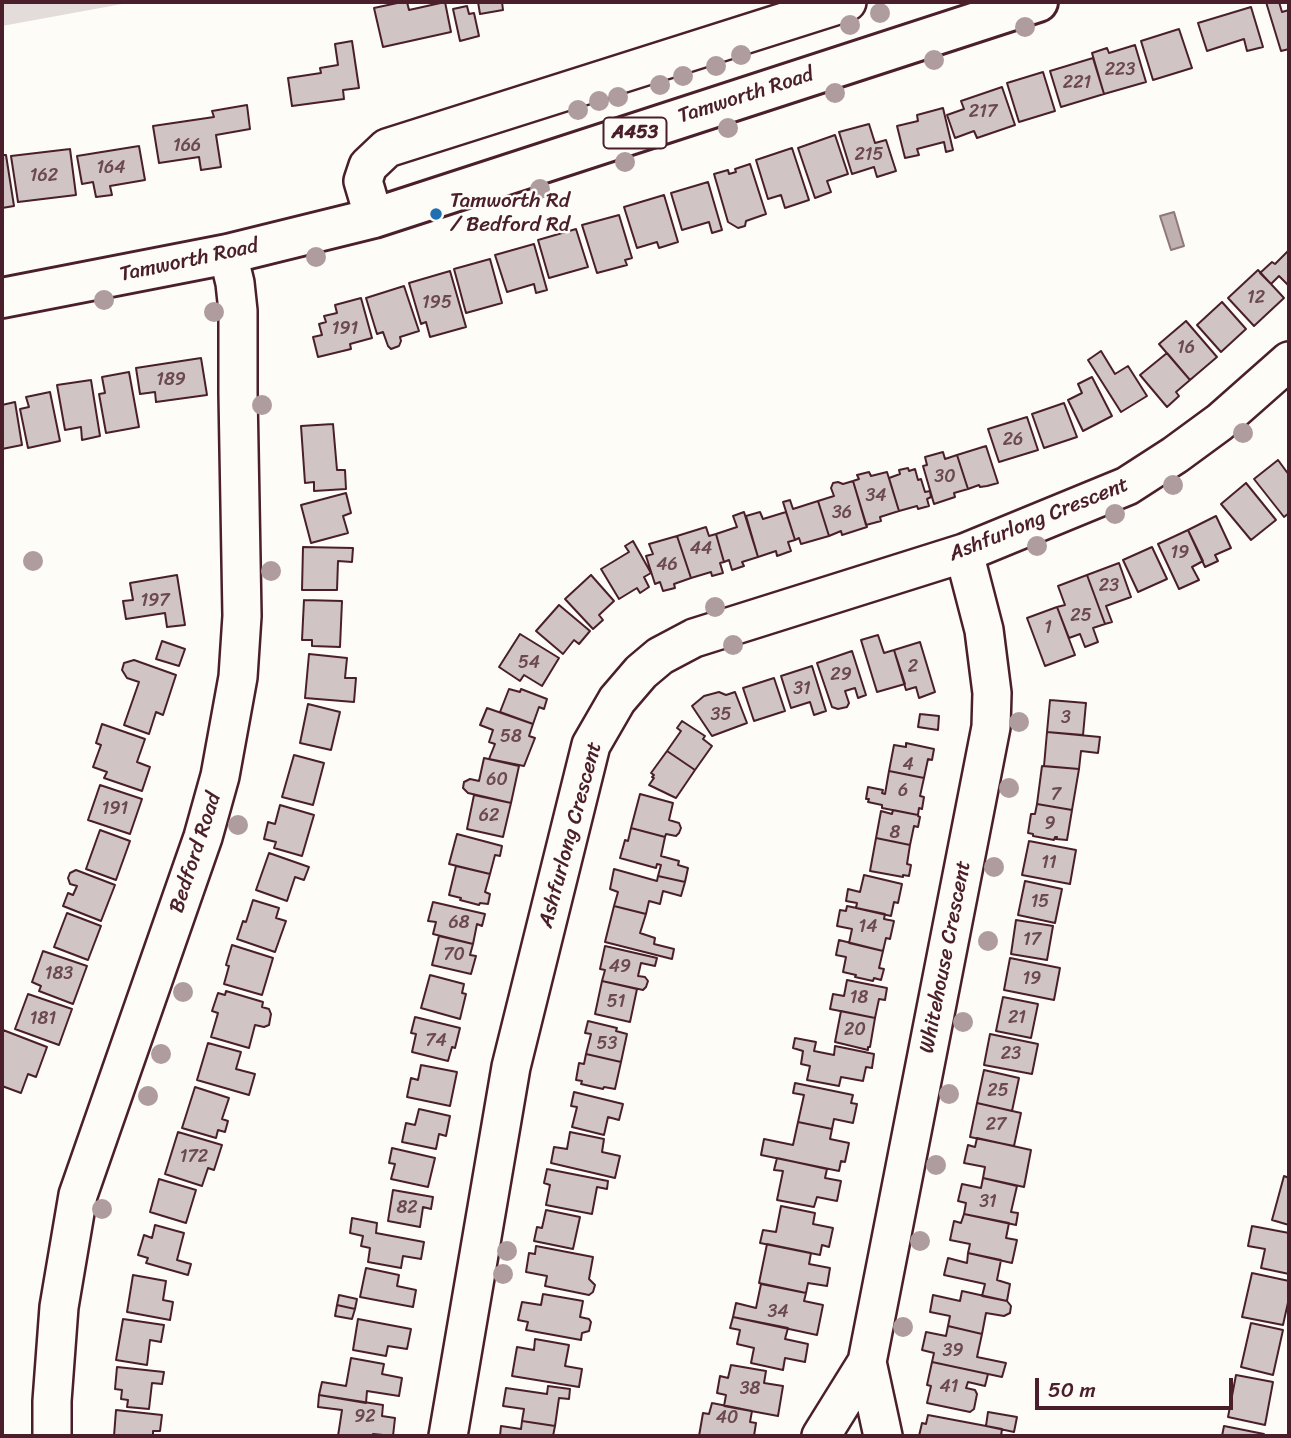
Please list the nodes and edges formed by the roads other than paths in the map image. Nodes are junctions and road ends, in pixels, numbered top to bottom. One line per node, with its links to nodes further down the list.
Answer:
1 (846, 2): 3 (street)
2 (1038, 2): 3 (main road, Tamworth Road / A453)
3 (374, 218): 4 (main road, Tamworth Road / A453)
4 (229, 254): 5 (main road, Tamworth Road / A453); 9 (street, Bedford Road)
5 (2, 298)
6 (1289, 361): 7 (street, Ashfurlong Crescent)
7 (964, 552): 8 (street, Whitehouse Crescent); 10 (street, Ashfurlong Crescent)
8 (867, 1362): 11 (street, Whitehouse Crescent); 12 (street, Whitehouse Crescent)
9 (52, 1436)
10 (448, 1436)
11 (821, 1436)
12 (883, 1436)

